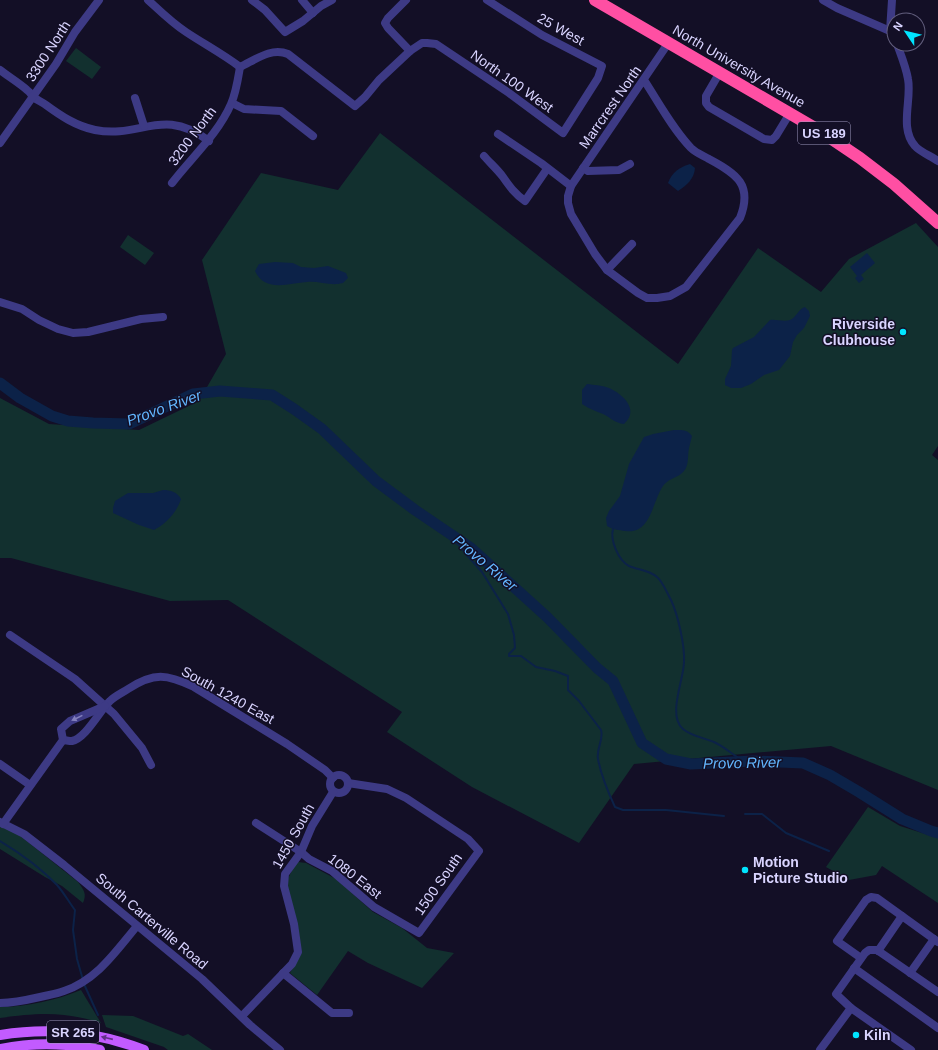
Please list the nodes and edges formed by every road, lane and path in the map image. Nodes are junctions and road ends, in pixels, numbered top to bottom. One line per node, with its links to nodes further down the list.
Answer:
1 (99, 0): 21 (street, 3300 North)
2 (148, 0): 17 (street)
3 (252, 0): 12 (street)
4 (302, 0): 12 (street)
5 (332, 0): 12 (street)
6 (406, 0): 15 (street)
7 (487, 0): 26 (street, 25 West)
8 (595, 0): 14 (highway, North University Avenue / US 189)
9 (823, 0): 13 (street)
10 (892, 0): 11 (street)
11 (891, 12)
12 (313, 13)
13 (886, 29)
14 (669, 42): 19 (highway, North University Avenue / US 189); 20 (street, Marrcrest North)
15 (410, 51): 17 (street); 26 (street, North 100 West)
16 (900, 52): 32 (street)
17 (240, 67): 23 (street, 3200 North)
18 (0, 70): 21 (street)
19 (720, 72): 24 (highway, North University Avenue / US 189); 24 (street)
20 (644, 80): 34 (street, Marrcrest North); 40 (street)
21 (33, 96): 25 (street); 30 (street, 3300 North)
22 (136, 98): 25 (street)
23 (232, 103): 28 (street); 29 (street, 3200 North)
24 (790, 113): 38 (highway, North University Avenue / US 189)
25 (144, 126): 29 (street)
26 (563, 133)
27 (498, 134): 35 (street)
28 (313, 136)
29 (209, 140): 36 (street, 3200 North)
30 (0, 143)
31 (484, 156): 35 (street)
32 (938, 161)
33 (630, 164): 34 (street)
34 (583, 168): 37 (street, Marrcrest North)
35 (547, 169): 37 (street)
36 (172, 183)
37 (571, 186): 40 (street)
38 (938, 223)
39 (632, 244): 40 (street)
40 (608, 270)
41 (0, 302): 42 (street)
42 (163, 317)
43 (10, 635): 44 (street)
44 (105, 706): 45 (street); 45 (street, one-way to 45); 47 (street); 48 (street, South 1240 East)
45 (63, 740): 50 (street)
46 (0, 764): 50 (street)
47 (151, 764)
48 (333, 778): 49 (street); 51 (street)
49 (348, 783): 51 (street); 57 (street, 1500 South)
50 (30, 785): 52 (street)
51 (333, 792): 54 (street, 1450 South)
52 (1, 823): 56 (street, South Carterville Road)
53 (256, 824): 54 (street, 1080 East)
54 (301, 852): 57 (street, 1080 East); 62 (street, 1450 South)
55 (902, 916): 58 (street); 59 (street); 60 (street)
56 (137, 926): 65 (street); 68 (street, South Carterville Road)
57 (419, 933)
58 (936, 940): 63 (street)
59 (878, 951): 60 (street); 63 (street)
60 (861, 958): 61 (street)
61 (854, 968): 66 (street); 69 (street)
62 (282, 973): 67 (street); 68 (street, 1450 South)
63 (910, 973): 64 (street)
64 (938, 992)
65 (0, 1003)
66 (851, 1008): 75 (street); 76 (street)
67 (349, 1013)
68 (242, 1016): 74 (street, South Carterville Road)
69 (938, 1028)
70 (0, 1035): 73 (main road, SR 265, one-way to 70)
71 (0, 1049): 72 (main road, SR 265)
72 (100, 1050)
73 (144, 1050)
74 (280, 1050)
75 (820, 1050)
76 (911, 1050)

